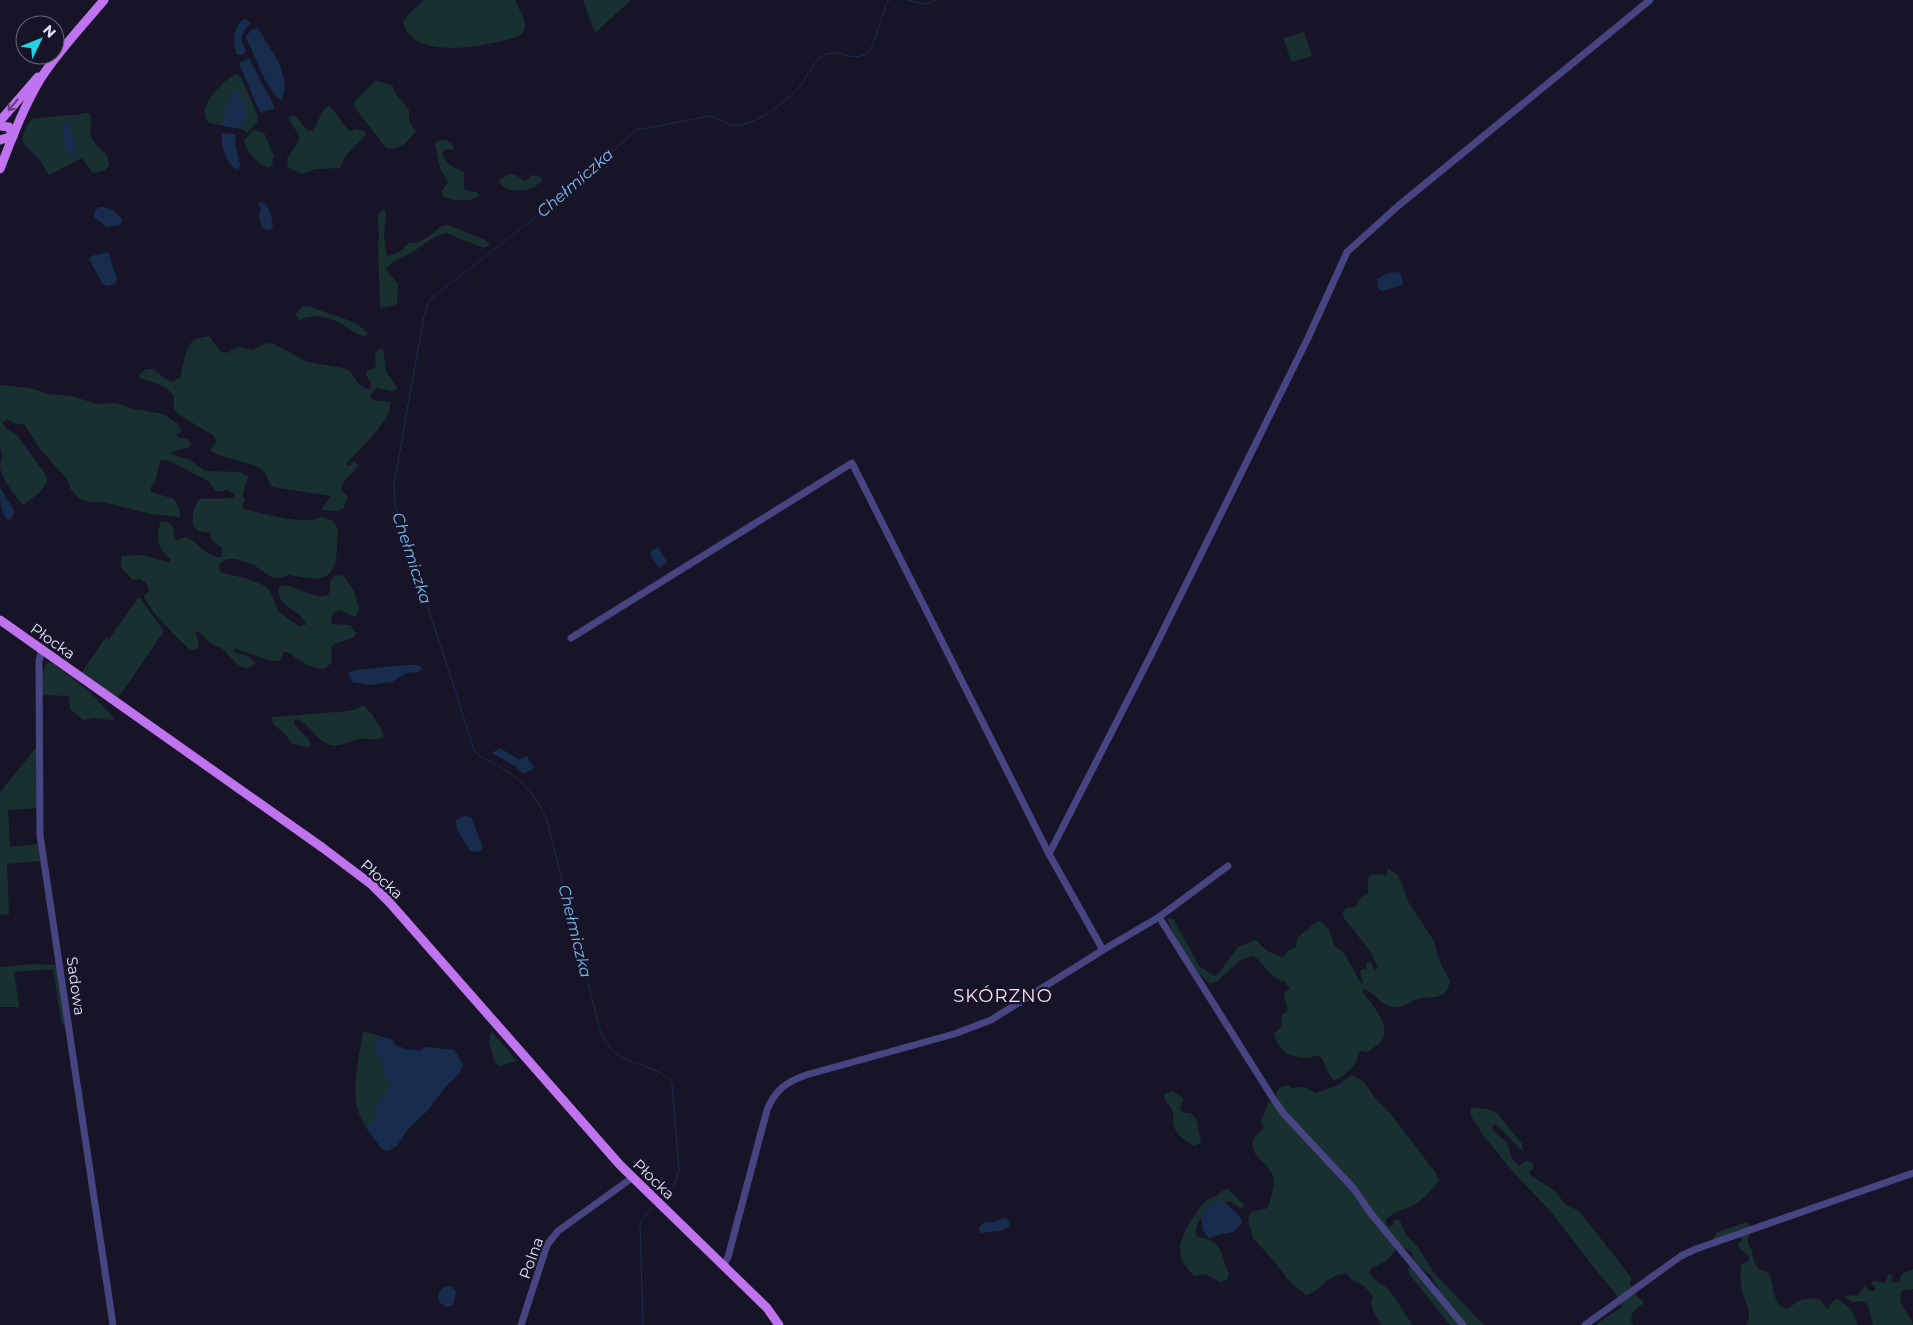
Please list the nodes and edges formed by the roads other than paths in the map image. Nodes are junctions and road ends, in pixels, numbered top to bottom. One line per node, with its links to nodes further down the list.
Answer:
1 (104, 0): 3 (main road)
2 (1650, 0): 15 (street)
3 (65, 47)
4 (50, 65): 6 (main road, one-way to 6)
5 (50, 65): 8 (main road)
6 (0, 121)
7 (0, 126): 8 (main road)
8 (13, 136): 9 (main road); 10 (main road)
9 (0, 140): 10 (main road)
10 (8, 149): 11 (main road)
11 (0, 169)
12 (0, 620): 14 (main road, Płocka)
13 (571, 638): 15 (street)
14 (42, 650): 20 (main road, Płocka); 22 (street, Sadowa)
15 (1049, 854): 18 (street)
16 (1228, 866): 17 (street)
17 (1159, 917): 18 (street); 25 (street)
18 (1103, 950): 21 (street)
19 (1913, 1173): 26 (street)
20 (632, 1178): 21 (main road, Płocka); 23 (street, Polna)
21 (722, 1266): 24 (main road, Płocka)
22 (113, 1325)
23 (521, 1325)
24 (779, 1325)
25 (1464, 1325)
26 (1585, 1325)

